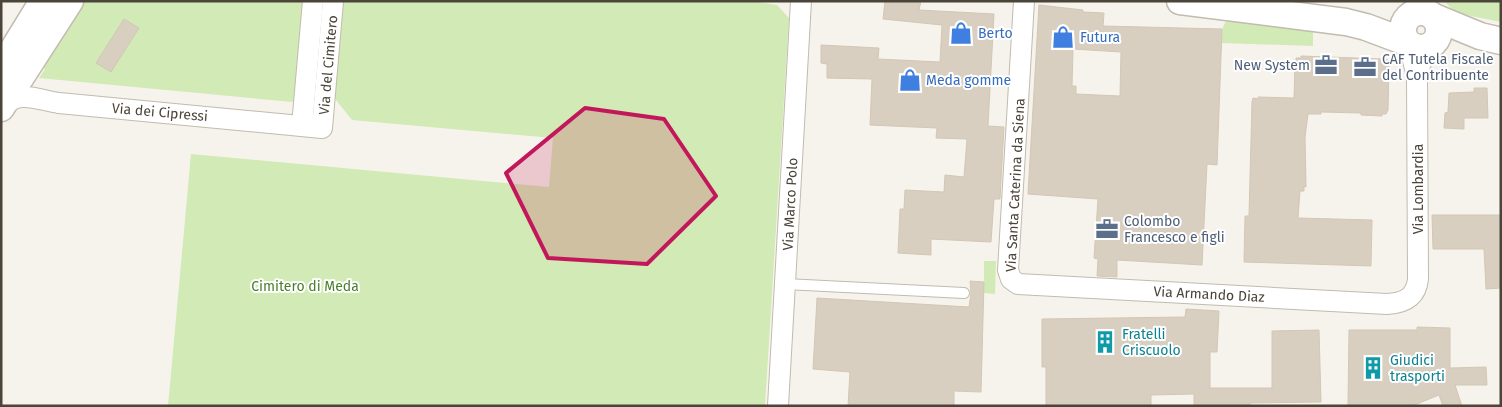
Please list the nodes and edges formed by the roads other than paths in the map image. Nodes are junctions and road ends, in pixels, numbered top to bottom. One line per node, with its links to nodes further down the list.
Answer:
1 (43, 1): 10 (street)
2 (70, 1): 11 (street)
3 (313, 1): 12 (street, Via del Cimitero)
4 (333, 1): 12 (street, Via del Cimitero)
5 (802, 1): 14 (street, Via Marco Polo)
6 (1024, 1): 13 (street, Via Santa Caterina da Siena)
7 (1180, 1): 8 (street)
8 (1420, 25): 9 (street); 16 (street, Via Lombardia)
9 (1497, 40)
10 (1, 69)
11 (2, 108): 12 (street, Via dei Cipressi)
12 (312, 127)
13 (1011, 279): 16 (street, Via Armando Diaz)
14 (785, 284): 15 (lane); 17 (street, Via Marco Polo)
15 (964, 293)
16 (1408, 300)
17 (778, 406)

